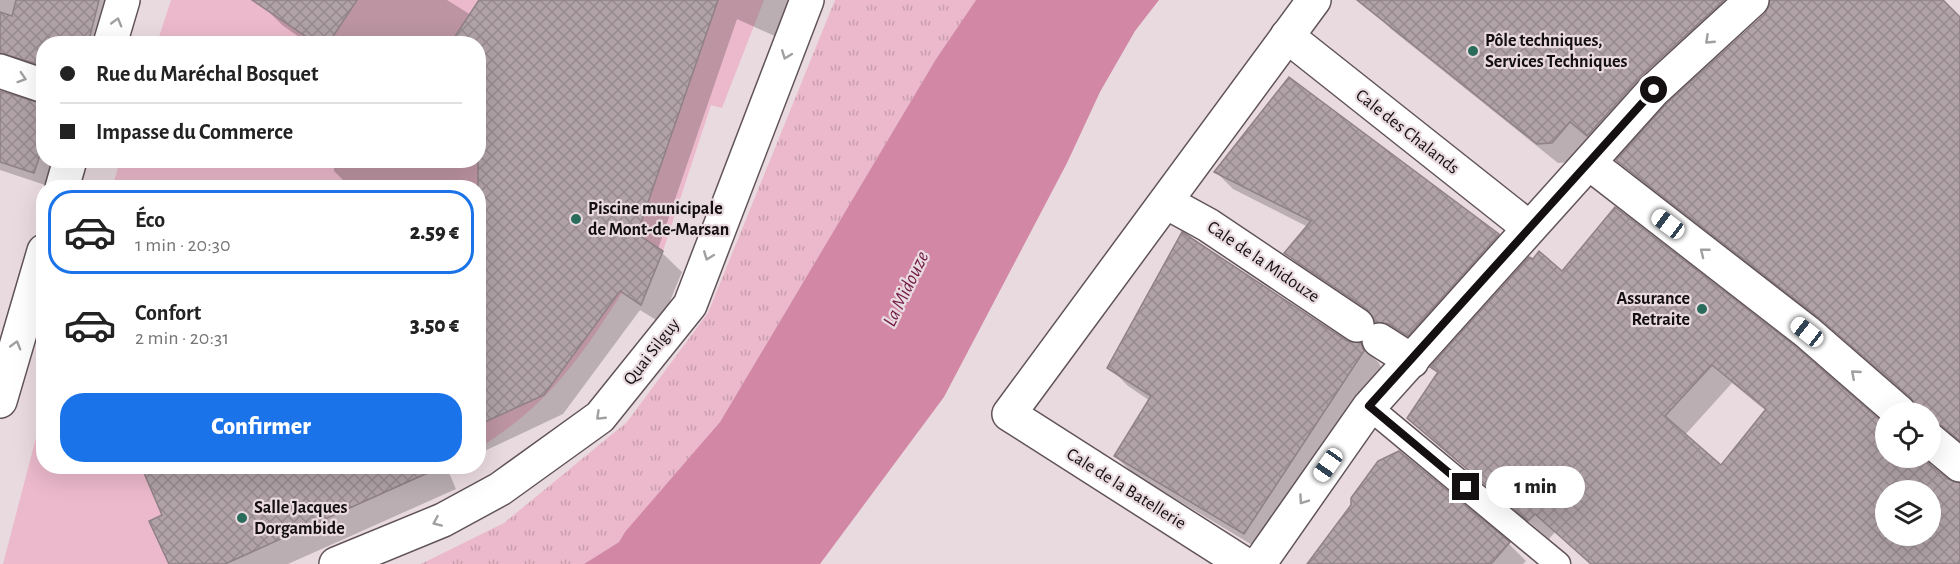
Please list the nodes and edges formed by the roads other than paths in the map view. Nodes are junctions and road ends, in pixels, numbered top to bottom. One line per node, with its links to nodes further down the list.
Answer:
1 (123, 0): 5 (street, one-way to 1)
2 (807, 0): 19 (street, Quai Silguy, one-way to 19)
3 (1314, 0): 6 (street)
4 (1752, 0): 9 (street, one-way to 9)
5 (112, 36)
6 (1287, 36): 10 (street); 11 (street, Cale des Chalands)
7 (0, 71): 8 (street, one-way to 8)
8 (36, 83)
9 (1589, 163): 11 (street); 15 (street, one-way to 9)
10 (1166, 202): 13 (street, Cale de la Midouze); 20 (street, Cale de la Batellerie)
11 (1528, 227): 13 (street)
12 (36, 278): 14 (street, one-way to 12)
13 (1412, 361): 16 (street)
14 (0, 401)
15 (1888, 402)
16 (1369, 406): 21 (street, one-way to 21); 22 (lane)
17 (1941, 449): 18 (street)
18 (1960, 465)
19 (336, 564)
20 (1244, 564)
21 (1259, 564)
22 (1558, 564)

